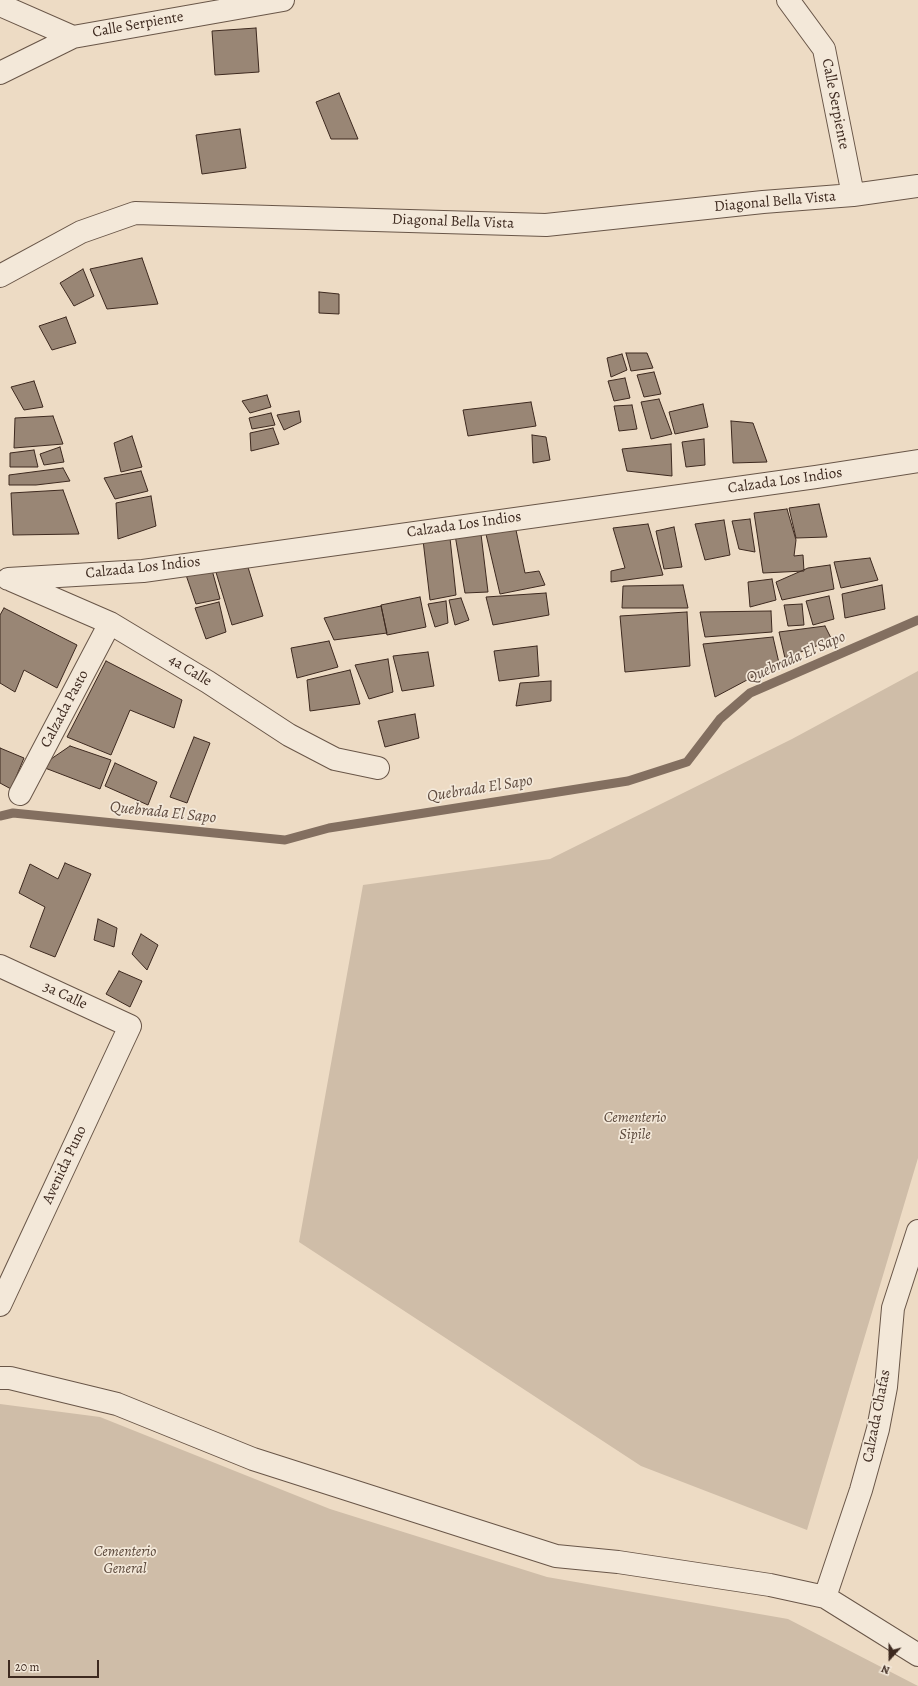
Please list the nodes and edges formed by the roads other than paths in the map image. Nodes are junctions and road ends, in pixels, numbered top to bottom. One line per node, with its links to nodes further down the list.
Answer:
1 (283, 0): 4 (street, Calle Serpiente)
2 (788, 0): 7 (street, Calle Serpiente)
3 (0, 5): 4 (street)
4 (73, 37): 5 (street, Calle Serpiente)
5 (0, 73)
6 (918, 186): 7 (street, Diagonal Bella Vista)
7 (853, 195): 8 (street, Diagonal Bella Vista)
8 (0, 276)
9 (918, 461): 10 (street, Calzada Los Indios)
10 (4, 577): 11 (street, 4a Calle)
11 (110, 623): 12 (street, 4a Calle); 13 (street, Calzada Pasto)
12 (378, 768)
13 (20, 794)
14 (0, 966): 15 (street, 3a Calle)
15 (130, 1026): 17 (street, Avenida Puno)
16 (918, 1231): 19 (street, Calzada Chafas)
17 (0, 1305)
18 (0, 1378): 19 (street)
19 (825, 1597): 20 (street)
20 (918, 1655)

